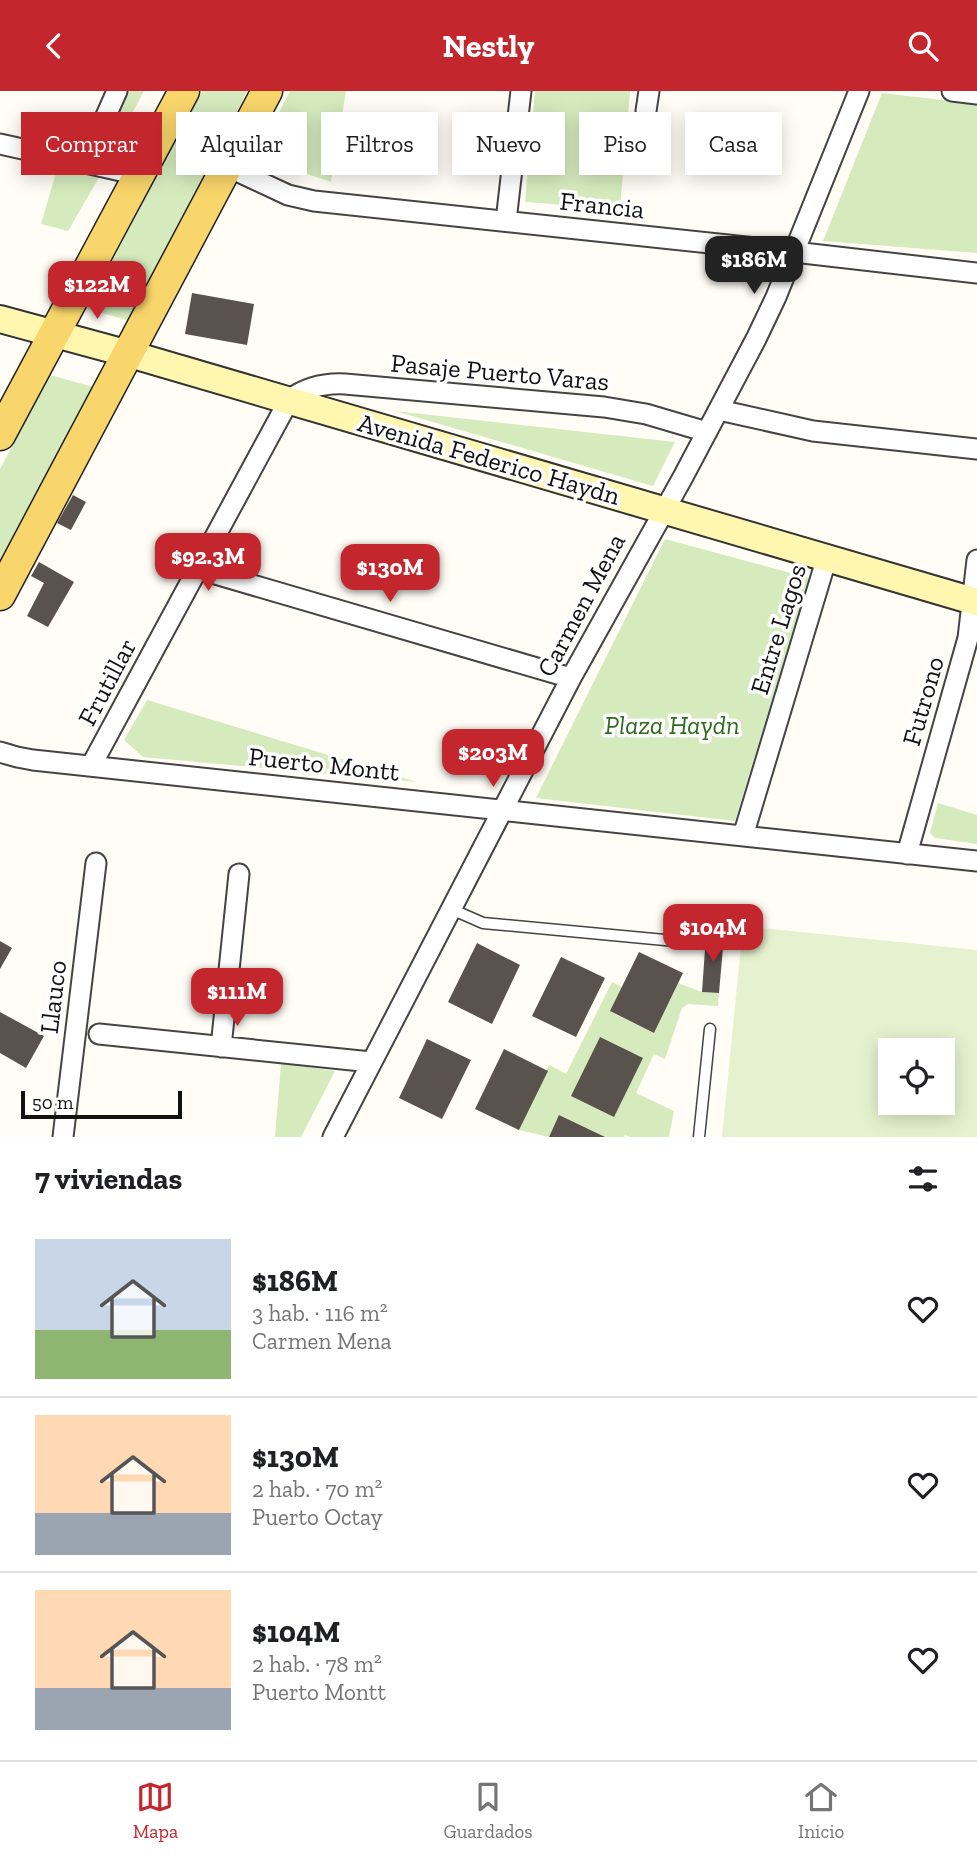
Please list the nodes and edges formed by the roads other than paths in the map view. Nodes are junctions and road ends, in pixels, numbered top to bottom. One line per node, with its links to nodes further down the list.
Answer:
1 (117, 91): 10 (street)
2 (184, 91): 12 (main road)
3 (267, 91): 11 (main road)
4 (521, 91): 18 (street)
5 (649, 91): 9 (street)
6 (859, 91): 19 (street, Carmen Mena)
7 (952, 91): 8 (street)
8 (977, 94)
9 (646, 111)
10 (108, 112)
11 (256, 112)
12 (162, 132)
13 (0, 144): 14 (street)
14 (21, 149)
15 (139, 175): 22 (main road)
16 (224, 175): 23 (main road)
17 (245, 175): 18 (street, Francia)
18 (506, 222): 19 (street, Francia)
19 (794, 252): 20 (street, Francia); 25 (street, Carmen Mena)
20 (977, 273)
21 (0, 319): 22 (street, Avenida Federico Haydn)
22 (54, 333): 23 (street, Avenida Federico Haydn); 27 (main road)
23 (127, 353): 24 (street, Avenida Federico Haydn); 33 (main road)
24 (289, 400): 26 (street, Pasaje Puerto Varas); 29 (street, Avenida Federico Haydn); 32 (street, Frutillar)
25 (719, 410): 26 (street, Carmen Mena); 28 (street)
26 (707, 432): 29 (street, Carmen Mena)
27 (0, 435)
28 (977, 449)
29 (664, 510): 30 (street, Avenida Federico Haydn); 35 (street, Carmen Mena)
30 (827, 557): 34 (street, Avenida Federico Haydn); 39 (street, Entre Lagos)
31 (977, 560): 34 (street, Futrono)
32 (198, 569): 35 (street); 37 (street, Frutillar)
33 (0, 595)
34 (974, 601): 40 (street, Futrono)
35 (571, 678): 38 (street, Carmen Mena)
36 (0, 752): 37 (street, Puerto Montt)
37 (91, 766): 38 (street, Puerto Montt)
38 (503, 811): 39 (street, Puerto Montt); 44 (street, Carmen Mena)
39 (743, 836): 40 (street, Puerto Montt)
40 (907, 854): 41 (street, Puerto Montt)
41 (977, 861)
42 (96, 863): 50 (street, Llauco)
43 (240, 874): 48 (street)
44 (451, 909): 45 (lane); 49 (street, Carmen Mena)
45 (686, 942)
46 (710, 1029): 52 (lane)
47 (99, 1034): 48 (street)
48 (221, 1047): 49 (street)
49 (371, 1062): 51 (street, Carmen Mena)
50 (63, 1137)
51 (333, 1137)
52 (699, 1137)

